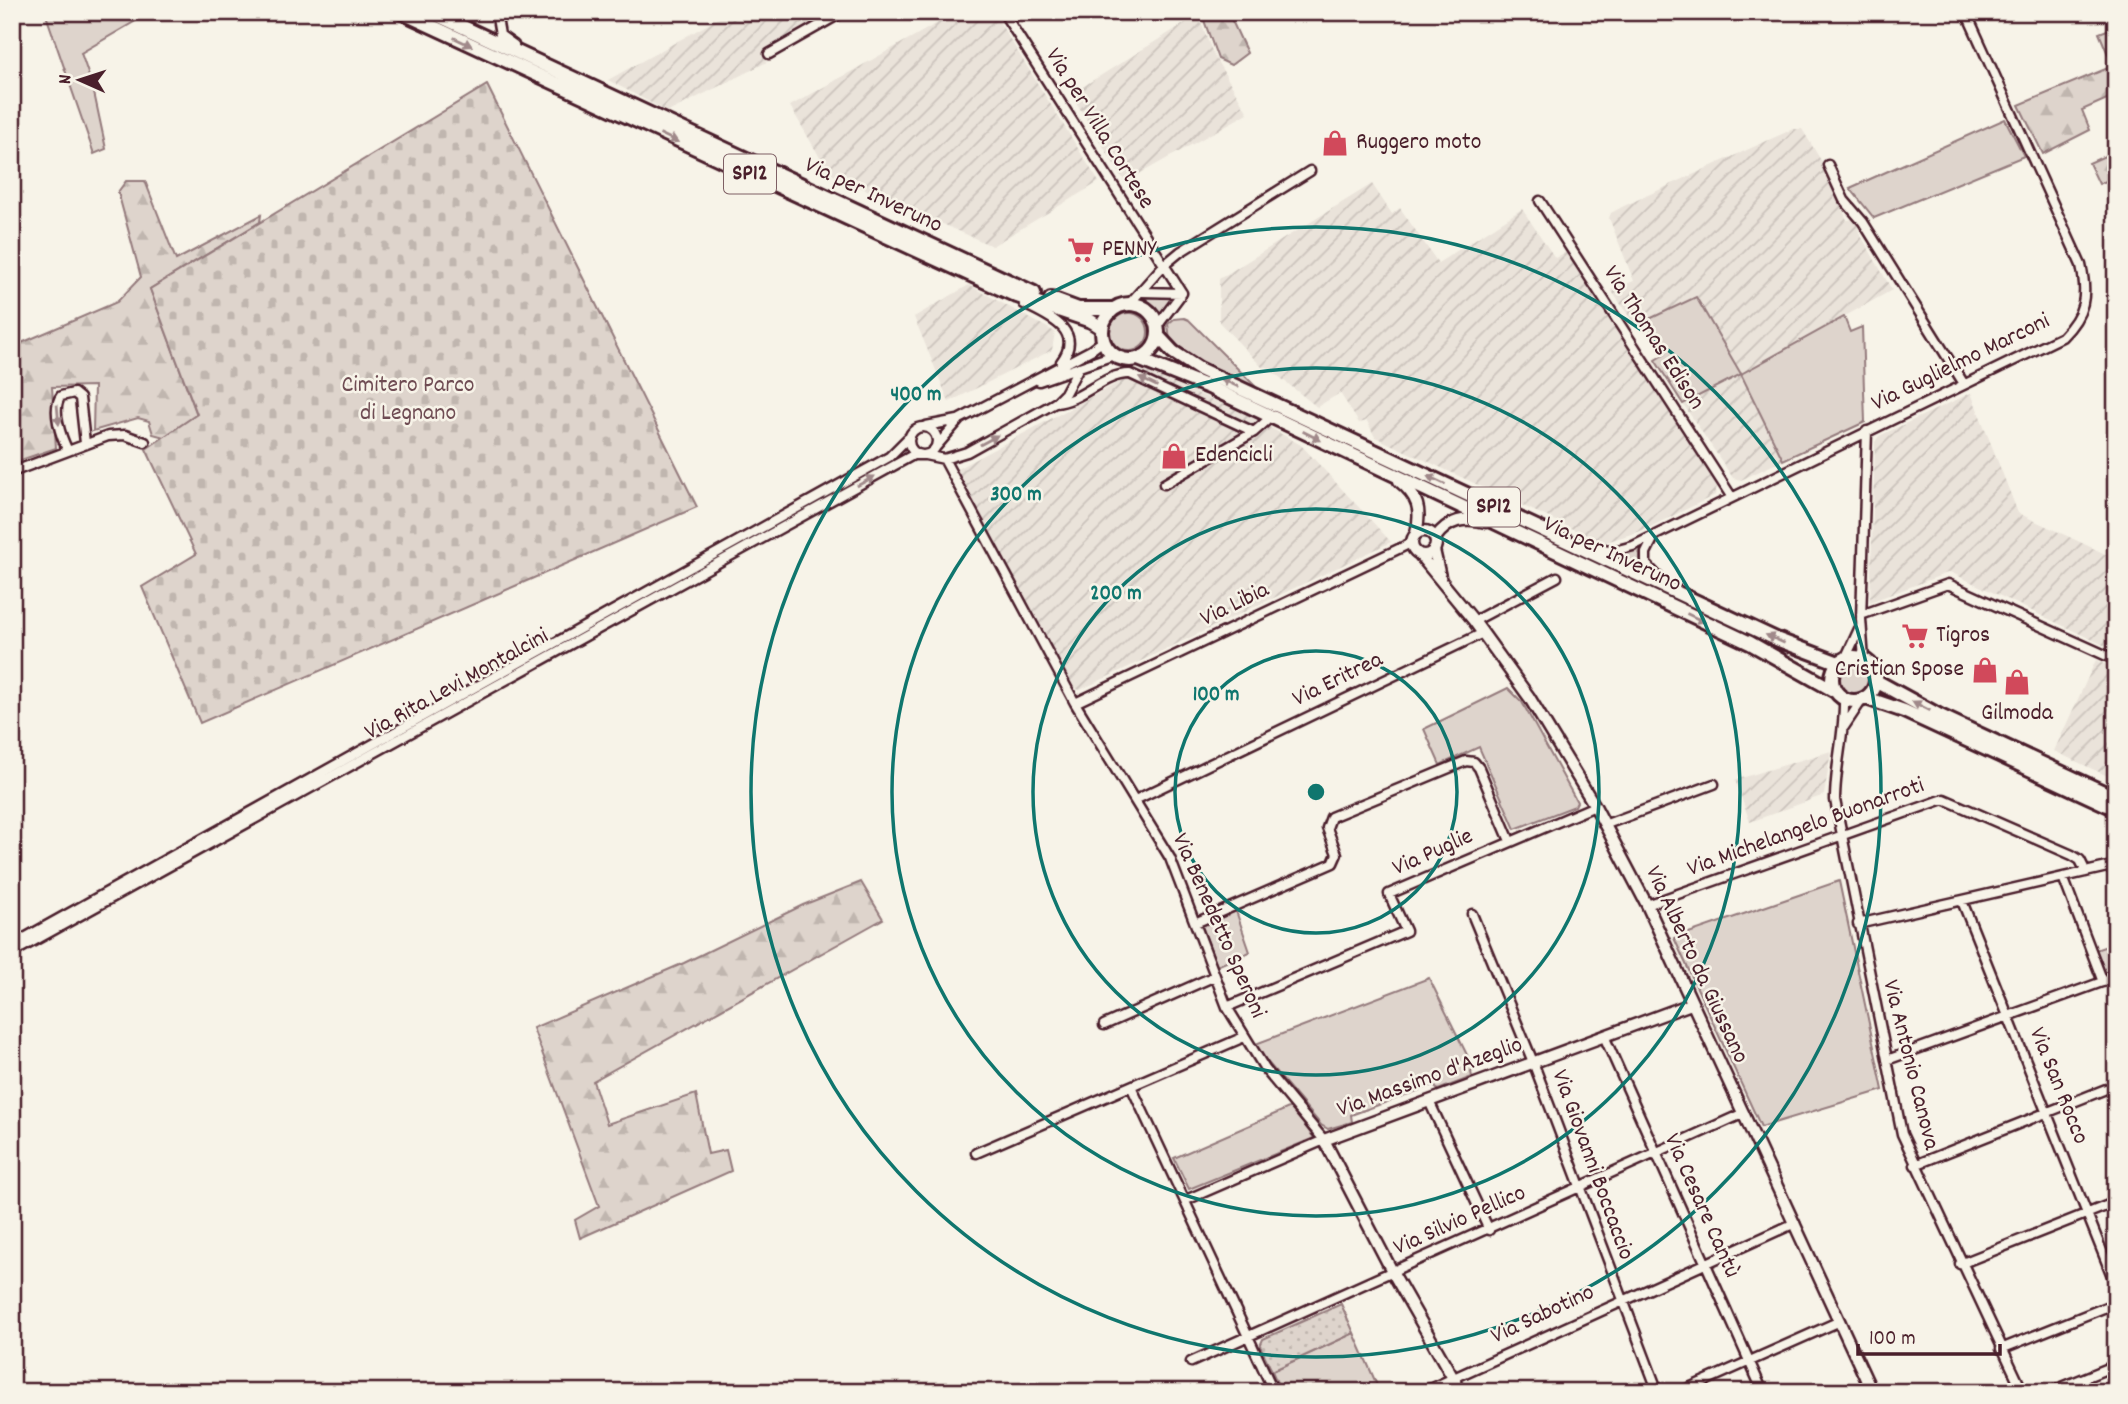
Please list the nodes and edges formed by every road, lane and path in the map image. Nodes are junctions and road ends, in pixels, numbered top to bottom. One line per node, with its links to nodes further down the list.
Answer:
1 (401, 12): 13 (main road, Via per Inveruno / SP12, one-way to 13)
2 (496, 12): 8 (street)
3 (843, 12): 7 (street)
4 (1003, 12): 12 (street, Via per Villa Cortese)
5 (1966, 12): 24 (street, Via Guglielmo Marconi)
6 (435, 13): 8 (main road, Via per Inveruno / SP12)
7 (769, 54)
8 (666, 122): 17 (main road, Via per Inveruno / SP12)
9 (1828, 165): 24 (street)
10 (1310, 170): 12 (street)
11 (1540, 201): 43 (street, Via Thomas Edison)
12 (1163, 265): 14 (street); 15 (street, Via per Villa Cortese)
13 (992, 284): 19 (main road, Via per Inveruno / SP12); 22 (street, Via per Inveruno)
14 (1142, 292): 15 (street); 16 (street)
15 (1182, 293): 18 (street)
16 (1130, 303): 17 (main road); 18 (main road)
17 (1112, 309): 19 (main road)
18 (1158, 330): 21 (main road); 46 (main road, Via per Inveruno / SP12, one-way to 18)
19 (1103, 334): 20 (main road); 22 (street)
20 (1114, 355): 21 (main road); 23 (street)
21 (1138, 359): 28 (main road, Via per Inveruno / SP12)
22 (1059, 365): 25 (street)
23 (1077, 371): 25 (street); 26 (street); 27 (street)
24 (1964, 384): 31 (street, Via Guglielmo Marconi)
25 (1020, 388): 29 (street)
26 (1093, 388): 27 (street); 32 (street, one-way to 26)
27 (1055, 403): 39 (street, one-way to 27)
28 (1271, 417): 32 (street); 41 (main road, Via per Inveruno / SP12, one-way to 41)
29 (961, 419): 30 (street); 36 (street)
30 (925, 426): 33 (street); 36 (street)
31 (1867, 431): 43 (street, Via Guglielmo Marconi); 55 (street)
32 (1254, 432): 42 (street)
33 (908, 438): 38 (street); 82 (street, Via Rita Levi Montalcini)
34 (145, 442): 35 (street)
35 (85, 443): 37 (street); 37 (street, one-way to 37)
36 (935, 448): 38 (street)
37 (68, 451): 40 (street)
38 (923, 455): 39 (street); 83 (street, Via Rita Levi Montalcini, one-way to 38)
39 (944, 459): 64 (street, Via Benedetto Speroni)
40 (12, 472)
41 (1390, 474): 44 (main road, Via per Inveruno / SP12); 45 (street)
42 (1164, 484)
43 (1731, 496): 47 (street, Via Guglielmo Marconi)
44 (1501, 526): 48 (street); 62 (main road, Via per Inveruno / SP12, one-way to 62)
45 (1416, 533): 48 (street); 49 (street)
46 (1552, 534): 47 (street, Via Guglielmo Marconi); 54 (main road, Via per Inveruno / SP12)
47 (1656, 535): 54 (street)
48 (1435, 538): 50 (street)
49 (1411, 543): 51 (street); 64 (street, Via Libia)
50 (1433, 551): 51 (street); 53 (street, Via Alberto da Giussano)
51 (1419, 554): 53 (street, Via Alberto da Giussano)
52 (1557, 577): 56 (street)
53 (1441, 581): 56 (street, Via Alberto da Giussano)
54 (1673, 591): 60 (main road, Via per Inveruno / SP12, one-way to 54)
55 (1861, 619): 58 (street); 59 (street); 60 (street)
56 (1474, 621): 57 (street, Via Alberto da Giussano)
57 (1483, 633): 68 (street, Via Eritrea); 69 (street, Via Alberto da Giussano)
58 (1864, 660): 60 (main road); 61 (main road)
59 (2116, 660)
60 (1842, 661): 62 (main road)
61 (1876, 681): 63 (main road); 67 (main road, one-way to 61)
62 (1840, 695): 63 (main road); 65 (street, Via Antonio Canova)
63 (1864, 699): 65 (street, Via Antonio Canova); 70 (main road)
64 (1075, 703): 68 (street, Via Benedetto Speroni)
65 (1844, 727): 72 (street, Via Antonio Canova)
66 (1714, 785): 71 (street)
67 (2116, 798)
68 (1135, 800): 80 (street, Via Benedetto Speroni)
69 (1595, 806): 71 (street, Via Alberto da Giussano); 73 (street, Via Puglie)
70 (2116, 809)
71 (1604, 825): 78 (street, Via Alberto da Giussano)
72 (1841, 834): 75 (street, Via Michelangelo Buonarroti); 78 (street, Via Michelangelo Buonarroti); 81 (street, Via Antonio Canova)
73 (1510, 841): 80 (street); 88 (street, Via Puglie)
74 (2116, 865): 75 (street)
75 (2086, 872): 76 (street)
76 (2063, 877): 77 (street); 86 (street)
77 (1962, 901): 81 (street); 89 (street, Via San Rocco)
78 (1647, 905): 87 (street, Via Alberto da Giussano)
79 (1472, 914): 94 (street, Via Giovanni Boccaccio)
80 (1195, 923): 84 (street, Via Benedetto Speroni)
81 (1858, 924): 93 (street, Via Antonio Canova)
82 (12, 945)
83 (12, 953)
84 (1215, 976): 88 (street, Via Benedetto Speroni); 90 (street)
85 (2116, 978): 86 (street)
86 (2103, 982): 89 (street)
87 (1691, 1004): 91 (street, Via Massimo d'Azeglio); 99 (street, Via Alberto da Giussano)
88 (1227, 1007): 92 (street, Via Benedetto Speroni)
89 (2009, 1017): 93 (street); 98 (street, Via San Rocco)
90 (1104, 1025)
91 (1604, 1036): 94 (street, Via Massimo d'Azeglio); 102 (street, Via Cesare Cantù)
92 (1244, 1037): 96 (street); 100 (street, Via Benedetto Speroni)
93 (1887, 1060): 103 (street, Via Antonio Canova)
94 (1533, 1062): 97 (street, Via Massimo d'Azeglio); 104 (street, Via Giovanni Boccaccio)
95 (2116, 1085): 98 (street)
96 (1131, 1086): 101 (street); 105 (street)
97 (1429, 1101): 100 (street, Via Massimo d'Azeglio); 109 (street)
98 (2048, 1112): 103 (street); 107 (street, Via San Rocco)
99 (1744, 1113): 102 (street, Via Silvio Pellico); 108 (street, Via Alberto da Giussano)
100 (1324, 1140): 105 (street, Via Massimo d'Azeglio); 112 (street, Via Benedetto Speroni)
101 (976, 1153)
102 (1656, 1153): 104 (street, Via Silvio Pellico); 110 (street, Via Cesare Cantù)
103 (1915, 1165): 111 (street, Via Antonio Canova)
104 (1580, 1188): 109 (street, Via Silvio Pellico); 114 (street, Via Giovanni Boccaccio)
105 (1186, 1200): 117 (street)
106 (2116, 1202): 107 (street)
107 (2087, 1214): 111 (street); 113 (street, Via San Rocco)
108 (1795, 1223): 110 (street, Via Sabotino); 116 (street, Via Alberto da Giussano)
109 (1489, 1230): 112 (street, Via Silvio Pellico)
110 (1705, 1263): 114 (street, Via Sabotino); 119 (street, Via Cesare Cantù)
111 (1960, 1264): 118 (street, Via Antonio Canova)
112 (1393, 1273): 117 (street, Via Silvio Pellico); 122 (street, Via Benedetto Speroni)
113 (2116, 1286)
114 (1621, 1300): 122 (street, Via Sabotino); 126 (street, Via Giovanni Boccaccio)
115 (2116, 1303): 118 (street)
116 (1840, 1321): 119 (street); 129 (street, Via Alberto da Giussano)
117 (1249, 1338): 120 (street, Via Silvio Pellico); 123 (street)
118 (2001, 1349): 130 (street, Via Antonio Canova)
119 (1749, 1361): 127 (street); 128 (street, Via Cesare Cantù)
120 (1191, 1363)
121 (2116, 1365): 131 (street)
122 (1454, 1378): 124 (street, Via Sabotino); 125 (street, Via Benedetto Speroni)
123 (1274, 1392)
124 (1423, 1392)
125 (1461, 1392)
126 (1658, 1392)
127 (1680, 1392)
128 (1763, 1392)
129 (1871, 1392)
130 (2023, 1392)
131 (2050, 1392)

